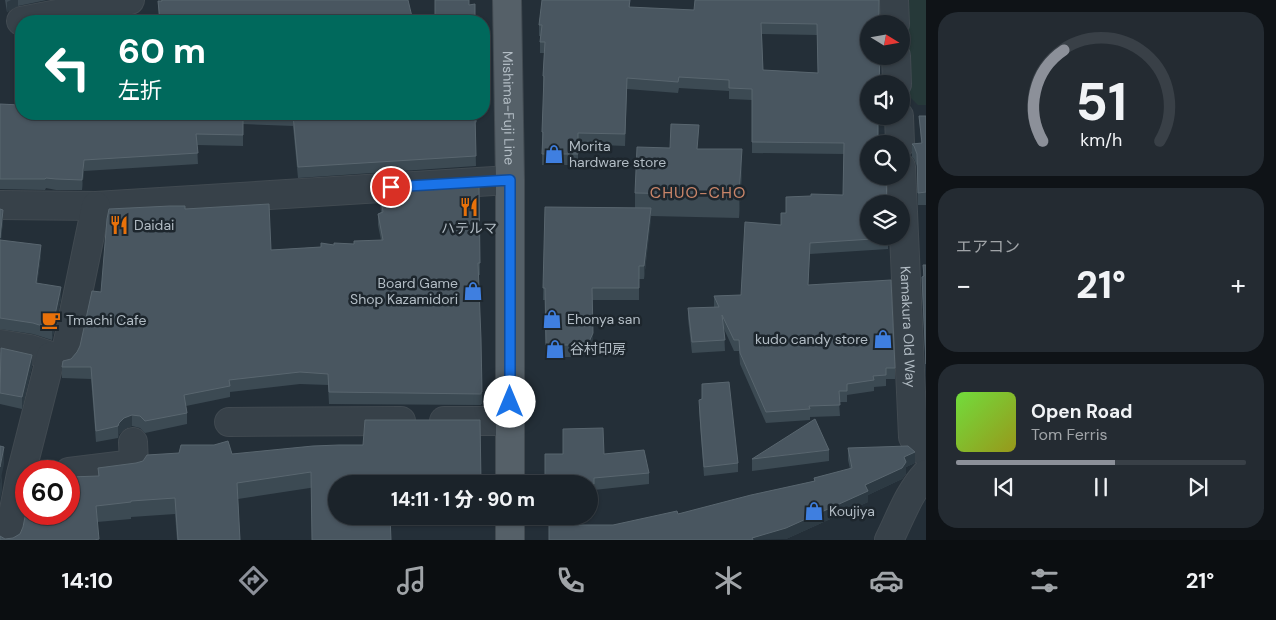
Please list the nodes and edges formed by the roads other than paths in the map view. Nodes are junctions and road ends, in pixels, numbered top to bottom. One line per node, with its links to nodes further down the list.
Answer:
1 (130, 0): 4 (street)
2 (507, 0): 8 (main road, Mishima-Fuji Line)
3 (894, 0): 5 (street)
4 (52, 15)
5 (895, 15)
6 (15, 22): 7 (street)
7 (0, 25)
8 (510, 180): 11 (street); 14 (main road, Mishima-Fuji Line)
9 (902, 185): 17 (street, Kamakura Old Way)
10 (0, 205): 11 (street)
11 (96, 206): 13 (street)
12 (0, 344): 13 (street)
13 (51, 356): 18 (street)
14 (510, 421): 15 (street); 21 (main road, Mishima-Fuji Line)
15 (229, 422)
16 (133, 442): 19 (street)
17 (926, 452)
18 (27, 460)
19 (80, 471)
20 (926, 474): 26 (street)
21 (510, 475)
22 (15, 511): 24 (street)
23 (510, 525): 25 (main road)
24 (8, 540)
25 (510, 540)
26 (889, 540)

